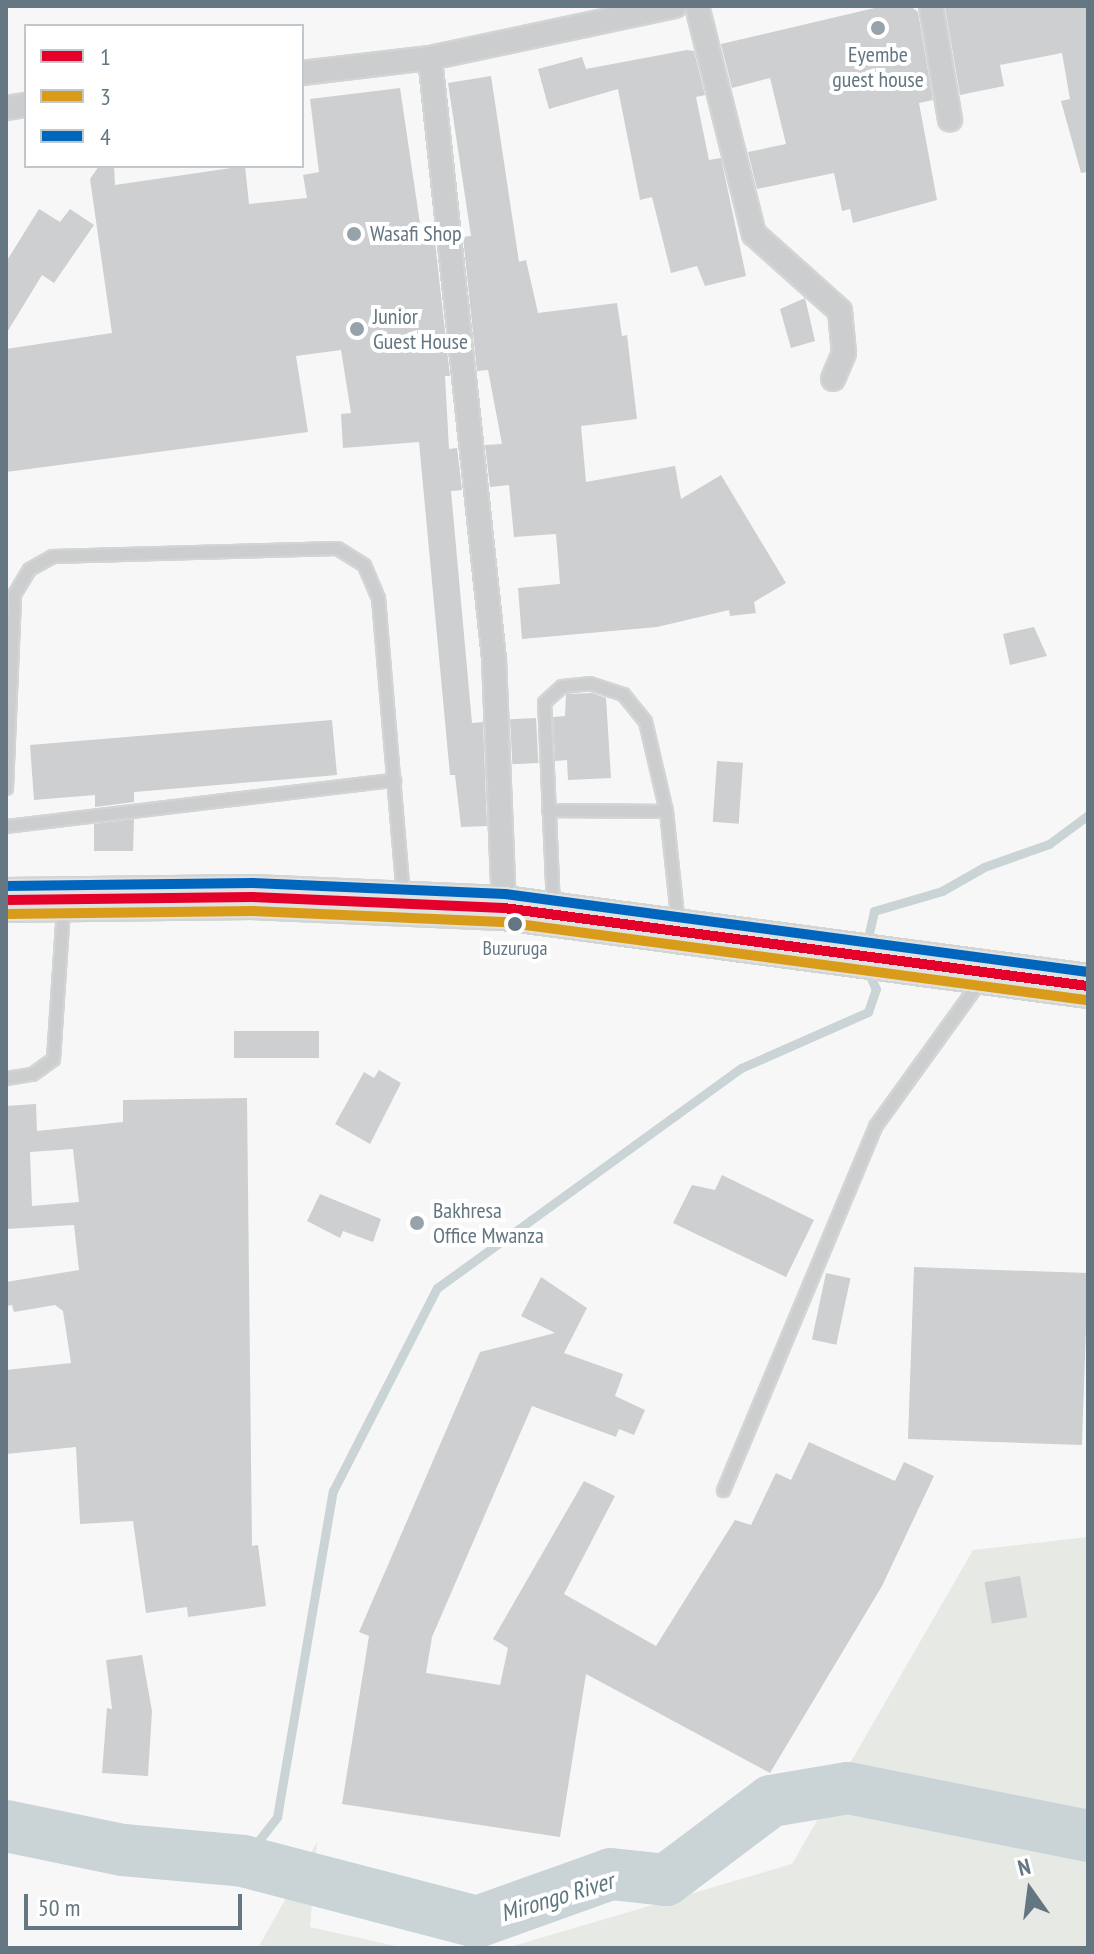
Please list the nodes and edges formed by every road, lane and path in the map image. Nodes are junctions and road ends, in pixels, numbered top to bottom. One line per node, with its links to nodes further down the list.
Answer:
1 (675, 6): 4 (street)
2 (697, 6): 7 (street)
3 (931, 6): 6 (street)
4 (430, 58): 5 (street); 16 (street)
5 (304, 73)
6 (950, 119)
7 (833, 379)
8 (394, 780): 9 (lane); 12 (lane); 15 (lane)
9 (6, 788)
10 (548, 810): 11 (lane); 11 (lane); 17 (lane)
11 (666, 811): 18 (lane)
12 (6, 826)
13 (63, 899): 14 (highway); 15 (highway); 21 (lane)
14 (6, 900)
15 (403, 901): 16 (highway)
16 (504, 908): 17 (highway)
17 (554, 914): 18 (highway)
18 (679, 929): 19 (highway)
19 (986, 972): 20 (highway); 22 (lane)
20 (1088, 986)
21 (6, 1078)
22 (723, 1490)

